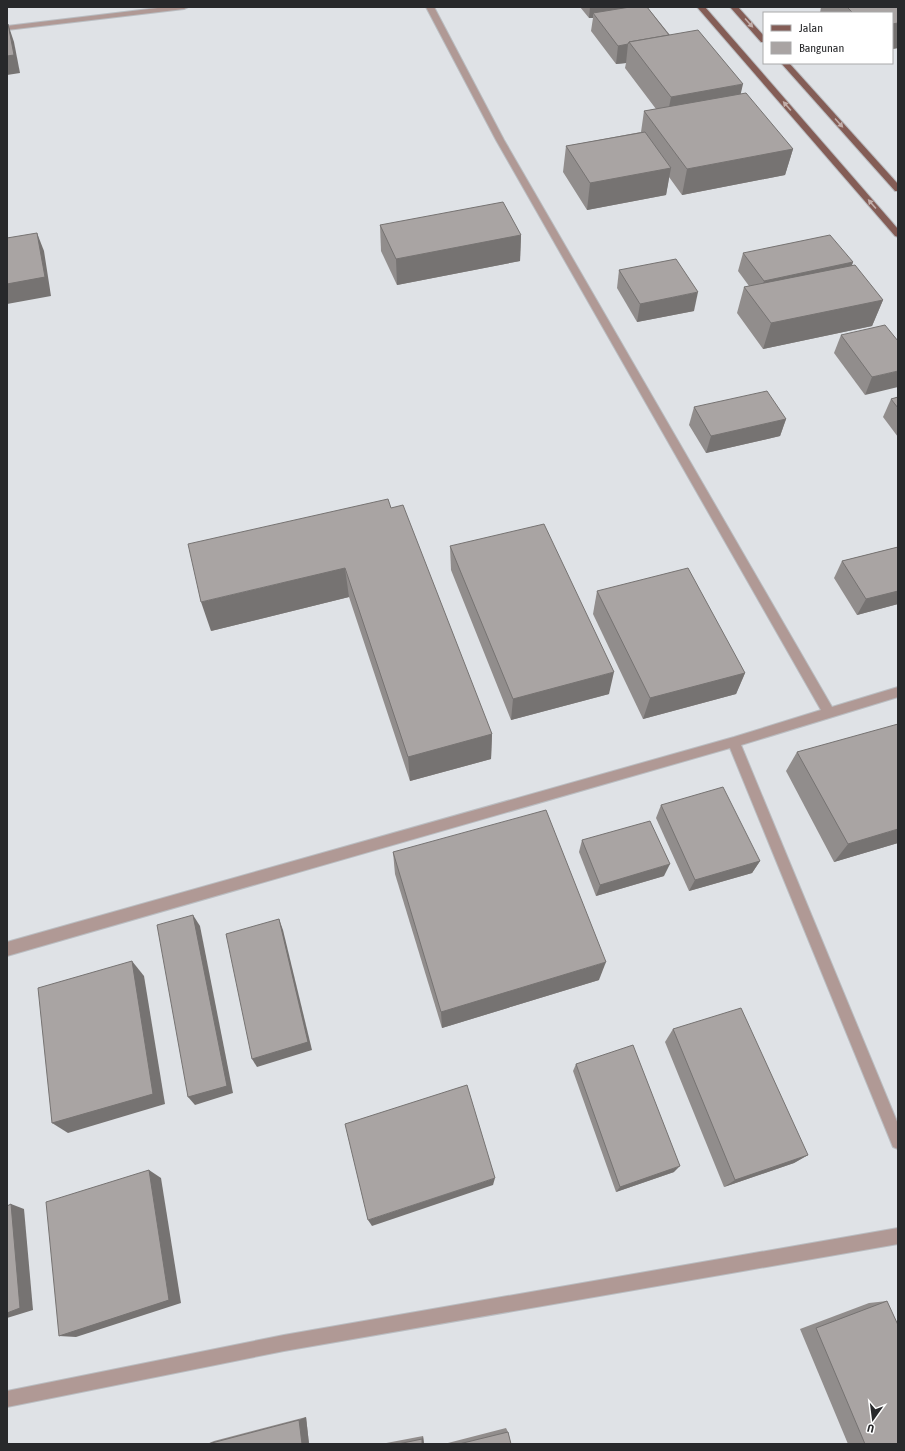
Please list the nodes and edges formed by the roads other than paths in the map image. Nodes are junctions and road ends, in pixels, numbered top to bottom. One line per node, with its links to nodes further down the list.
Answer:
1 (184, 7): 5 (street)
2 (430, 7): 11 (street)
3 (701, 7): 9 (main road, one-way to 3)
4 (734, 7): 6 (main road, one-way to 6)
5 (7, 28)
6 (763, 39)
7 (786, 64): 8 (main road, one-way to 8)
8 (898, 189)
9 (898, 234)
10 (898, 692): 11 (street)
11 (829, 713): 12 (street)
12 (734, 742): 13 (street); 14 (street)
13 (7, 949)
14 (898, 1142)
15 (898, 1236): 16 (street)
16 (7, 1399)

